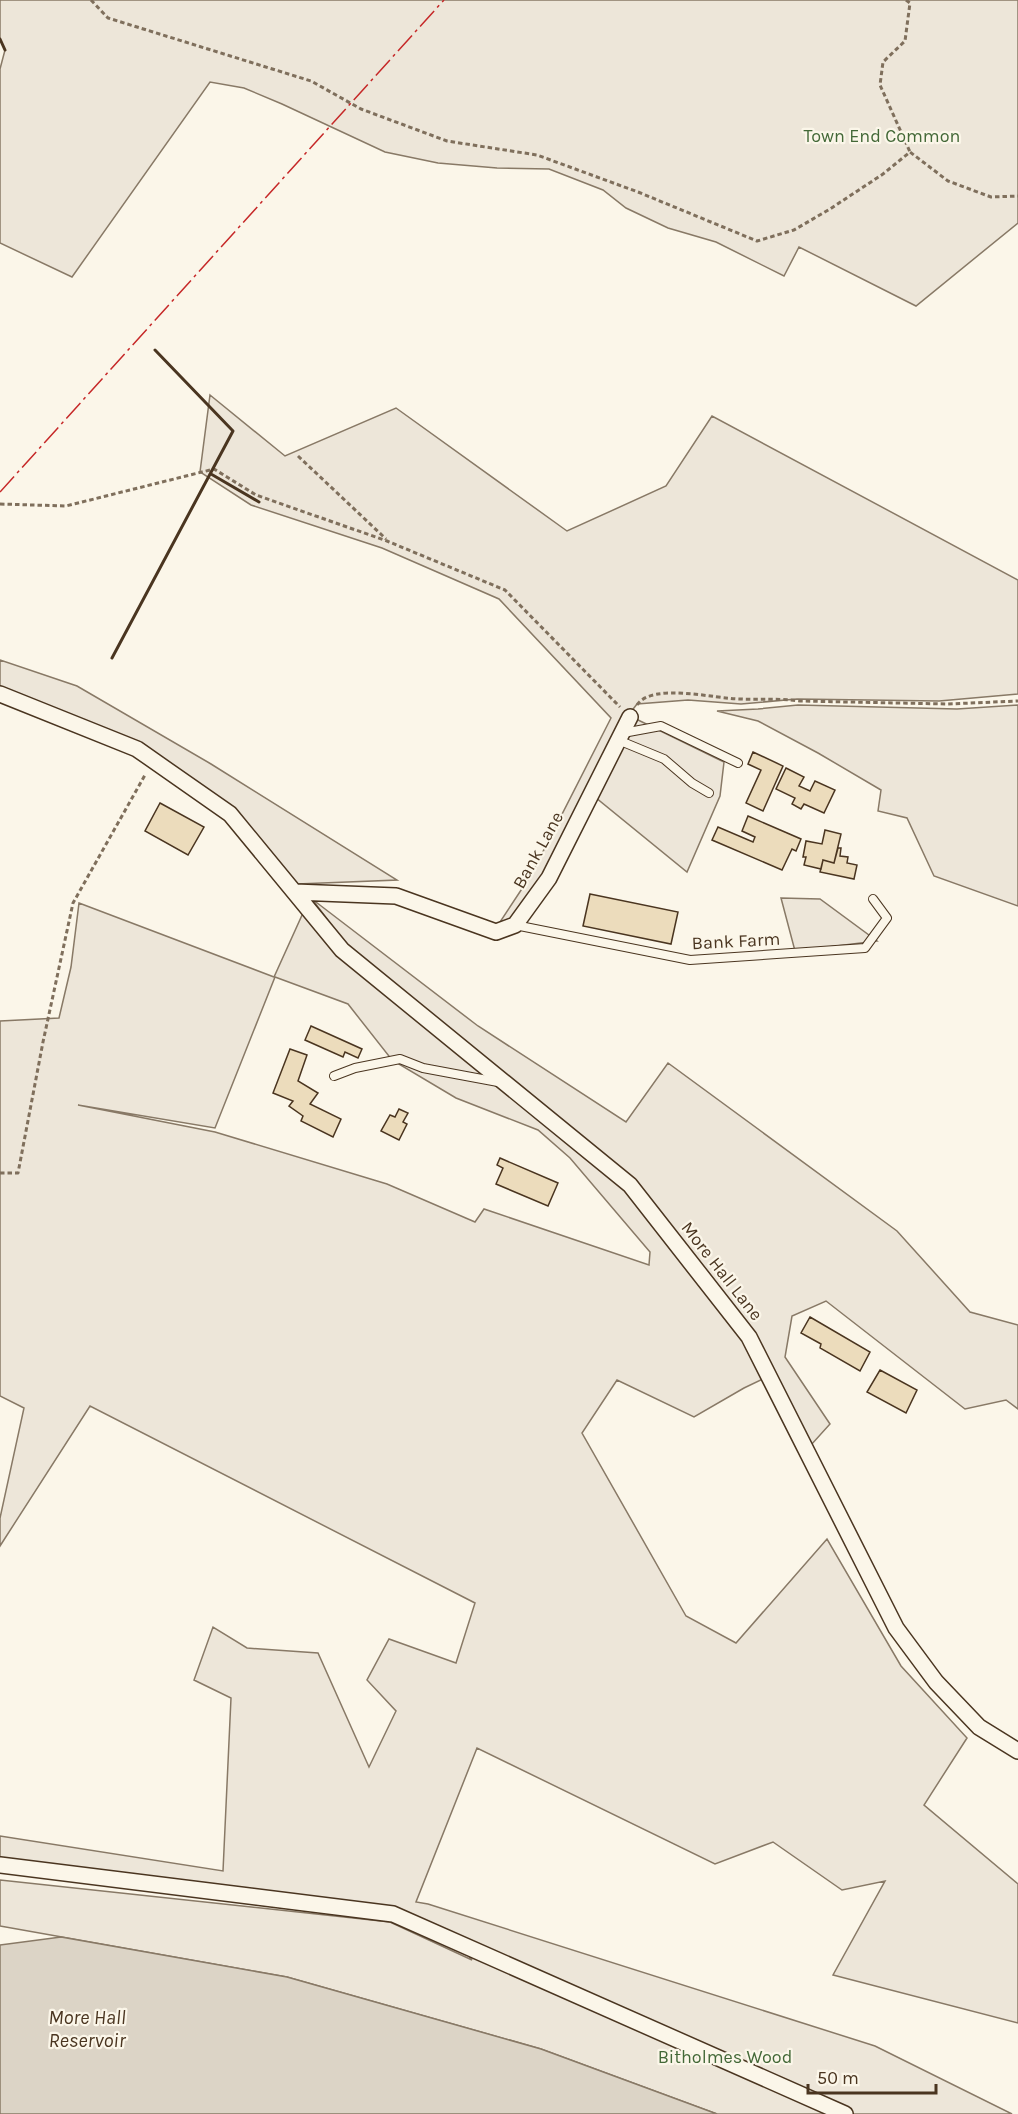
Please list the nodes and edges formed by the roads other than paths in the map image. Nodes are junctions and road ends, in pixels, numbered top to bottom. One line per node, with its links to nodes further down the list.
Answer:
1 (0, 694): 6 (street, More Hall Lane)
2 (630, 717): 3 (street, Bank Lane)
3 (620, 736): 4 (lane); 5 (lane); 8 (street, Bank Lane)
4 (738, 763)
5 (709, 793)
6 (295, 892): 8 (street); 10 (street, More Hall Lane)
7 (873, 899): 8 (lane, Bank Farm)
8 (515, 925)
9 (334, 1076): 10 (lane)
10 (505, 1083): 11 (street, More Hall Lane)
11 (1018, 1750)
12 (0, 1865): 13 (street)
13 (845, 2114)

